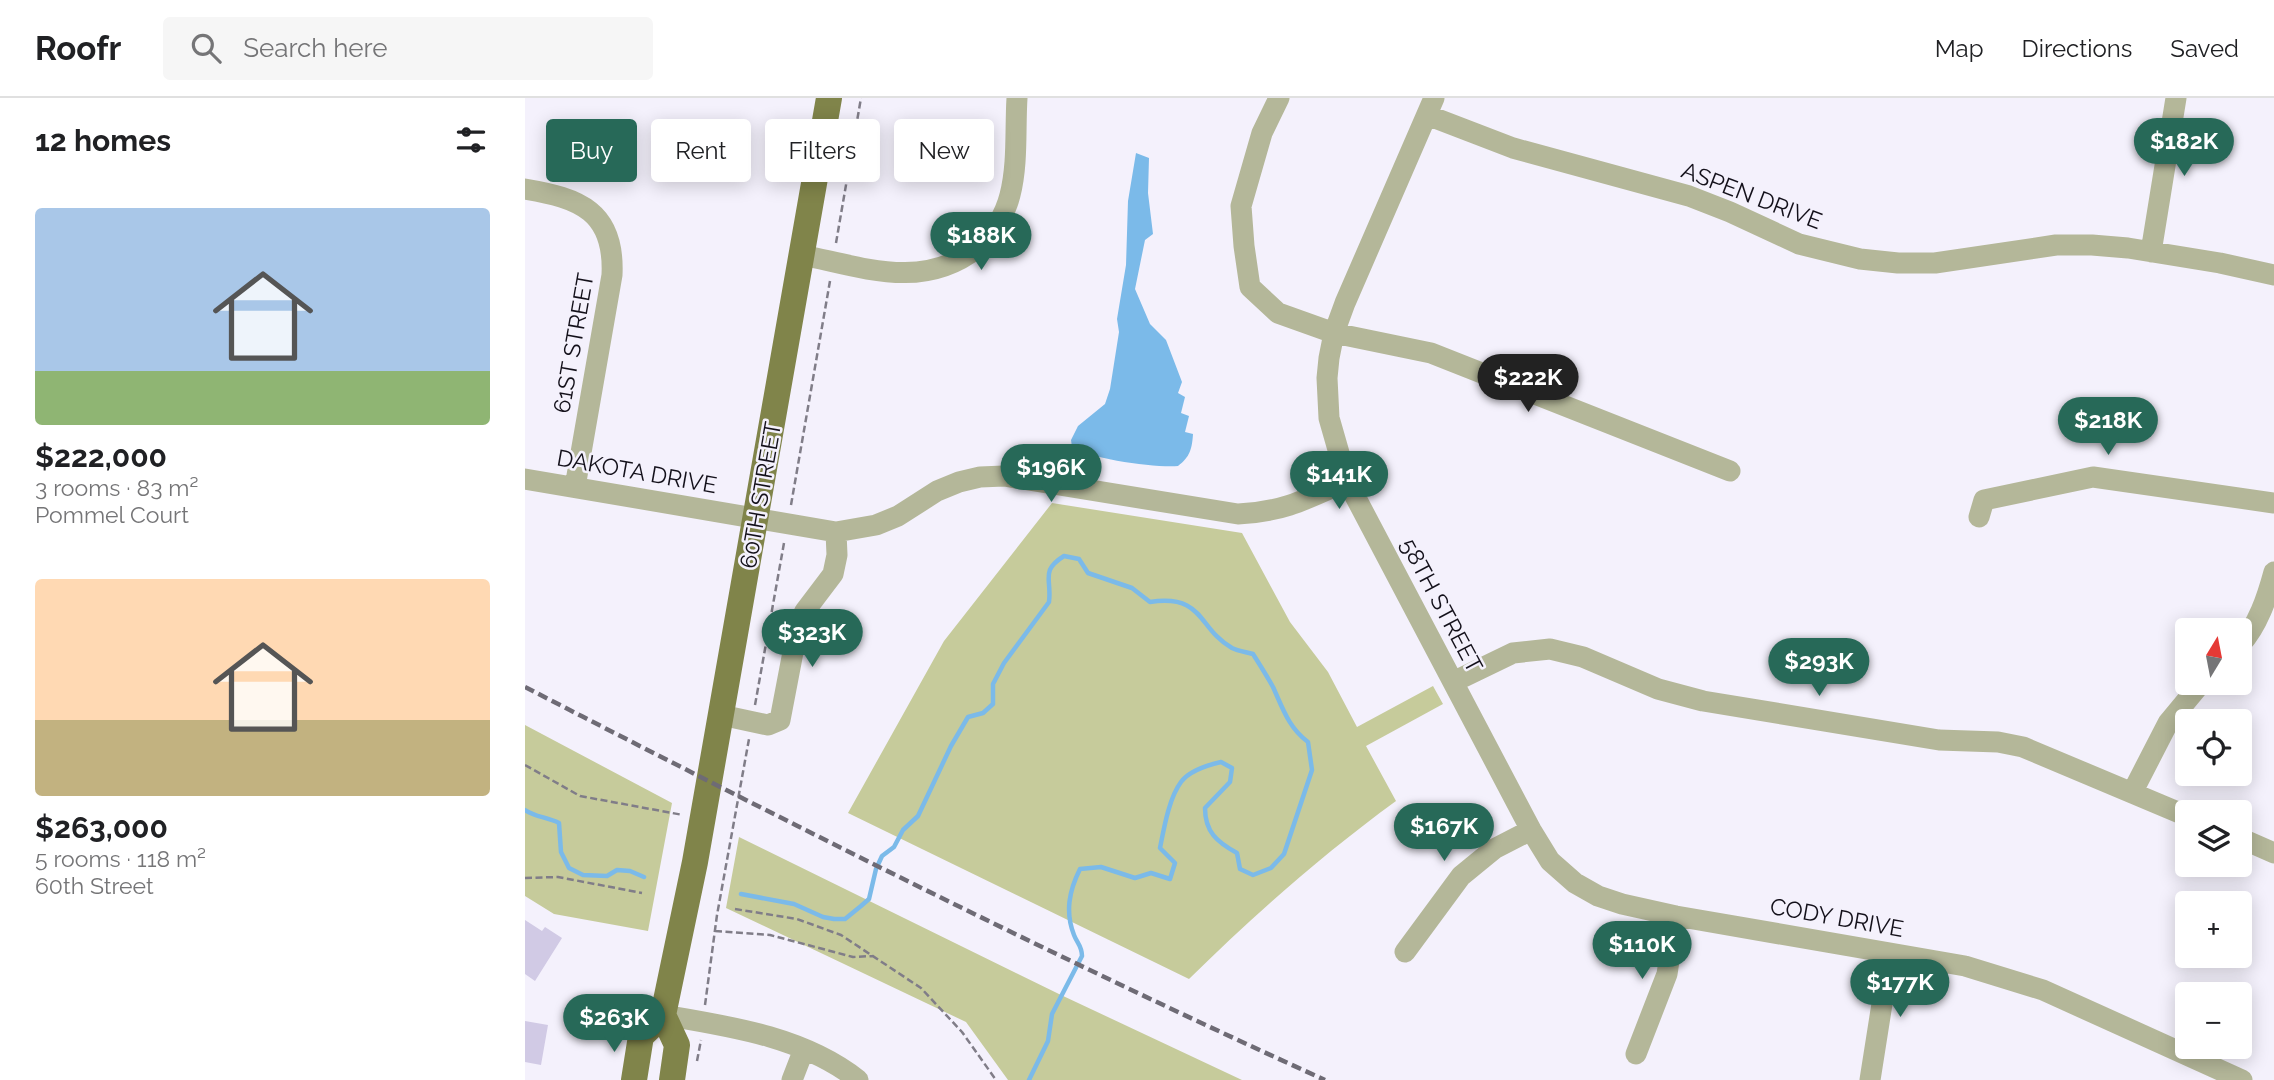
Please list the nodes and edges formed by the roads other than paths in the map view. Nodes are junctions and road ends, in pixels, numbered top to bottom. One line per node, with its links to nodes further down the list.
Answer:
1 (829, 98): 8 (main road, 60TH STREET)
2 (1017, 98): 8 (street)
3 (1279, 98): 10 (street)
4 (2176, 98): 7 (street)
5 (1431, 107): 7 (street, ASPEN DRIVE); 10 (street, 58TH STREET)
6 (525, 188): 14 (street, 61ST STREET)
7 (2151, 251): 9 (street, ASPEN DRIVE)
8 (801, 255): 17 (main road, 60TH STREET)
9 (2274, 275)
10 (1334, 333): 11 (street); 13 (street, 58TH STREET)
11 (1730, 471)
12 (525, 479): 14 (street, DAKOTA DRIVE)
13 (1347, 481): 18 (street, DAKOTA DRIVE); 21 (street, 58TH STREET)
14 (575, 487): 17 (street, DAKOTA DRIVE)
15 (2274, 503): 16 (street)
16 (1979, 517)
17 (756, 518): 18 (street, DAKOTA DRIVE); 23 (main road, 60TH STREET)
18 (836, 532): 23 (street)
19 (2274, 572): 20 (street)
20 (2252, 629)
21 (1453, 682): 24 (street); 26 (street, 58TH STREET)
22 (2191, 695): 24 (street)
23 (721, 715): 33 (main road, 60TH STREET)
24 (2132, 793): 25 (street)
25 (2175, 811)
26 (1531, 830): 29 (street, 58TH STREET); 31 (street)
27 (2252, 843): 28 (street)
28 (2274, 853)
29 (1575, 883): 30 (street, CODY DRIVE)
30 (1676, 916): 32 (street, CODY DRIVE); 35 (street)
31 (1405, 952)
32 (1890, 953): 40 (street); 41 (street, CODY DRIVE)
33 (663, 1015): 34 (street); 36 (main road); 37 (main road, 60TH STREET)
34 (804, 1049): 38 (street); 39 (street)
35 (1636, 1054)
36 (684, 1074)
37 (634, 1080)
38 (792, 1080)
39 (857, 1080)
40 (1870, 1080)
41 (2242, 1080)

